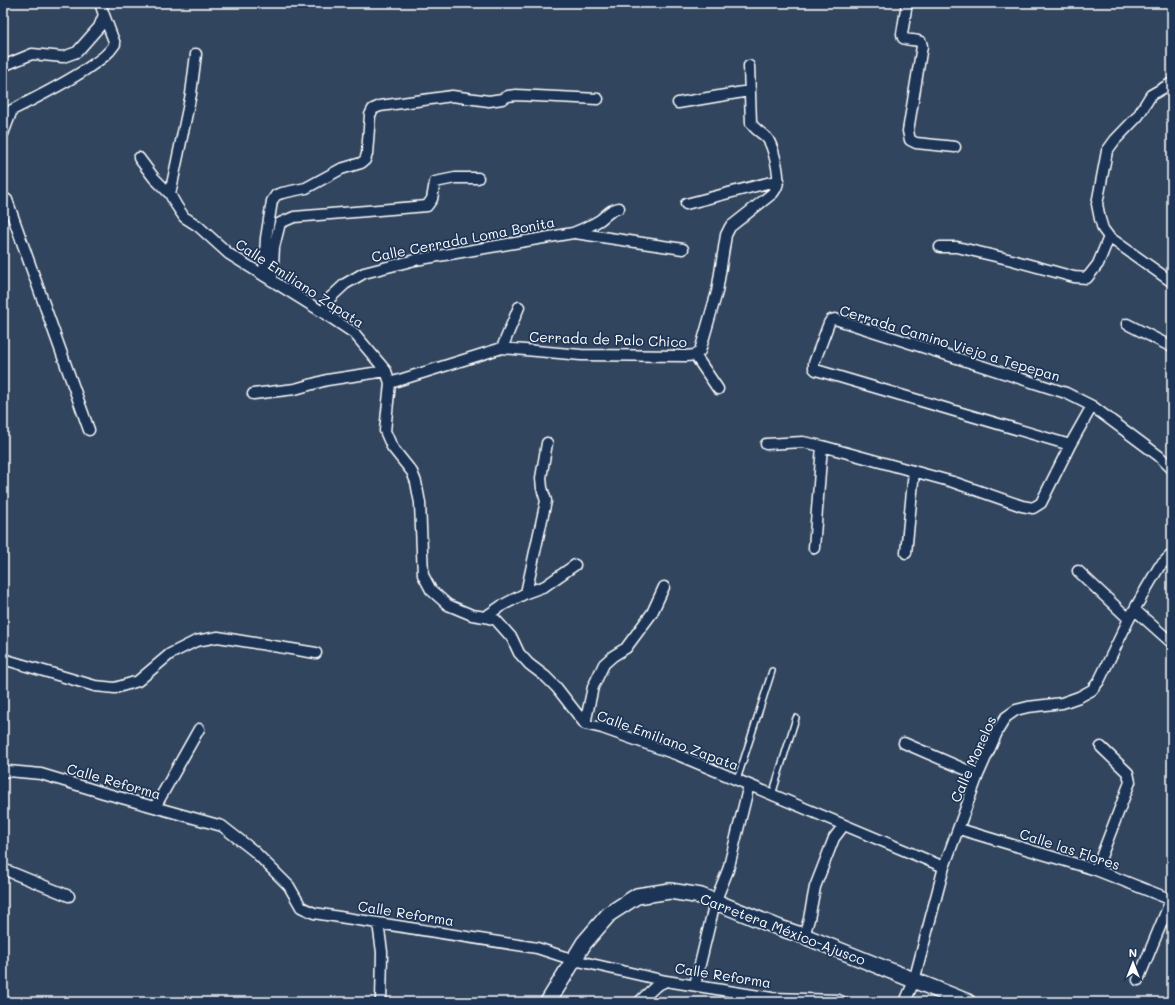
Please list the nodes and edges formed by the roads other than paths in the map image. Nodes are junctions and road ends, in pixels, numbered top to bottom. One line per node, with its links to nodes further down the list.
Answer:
1 (100, 3): 3 (street)
2 (907, 3): 12 (street)
3 (104, 15): 5 (street); 11 (street)
4 (196, 54): 16 (street)
5 (3, 66)
6 (749, 66): 8 (street)
7 (1172, 83): 21 (street)
8 (749, 91): 10 (street); 15 (street)
9 (598, 99): 24 (street)
10 (678, 103)
11 (3, 134)
12 (954, 147)
13 (139, 158): 16 (street, Calle Emiliano Zapata)
14 (478, 178): 24 (street)
15 (779, 180): 18 (street); 31 (street, Cerrada de Palo Chico)
16 (170, 194): 24 (street, Calle Emiliano Zapata)
17 (3, 197): 37 (street)
18 (686, 204)
19 (619, 208): 20 (street, Calle Cerrada Loma Bonita)
20 (573, 232): 23 (street); 27 (street, Calle Cerrada Loma Bonita)
21 (1109, 236): 22 (street); 25 (street)
22 (940, 247)
23 (683, 249)
24 (268, 278): 27 (street, Calle Emiliano Zapata)
25 (1172, 282)
26 (519, 307): 30 (street)
27 (324, 313): 32 (street, Calle Emiliano Zapata)
28 (1127, 324): 29 (street)
29 (1172, 347)
30 (502, 348): 31 (street, Cerrada de Palo Chico); 33 (street, Cerrada de Palo Chico)
31 (695, 355): 34 (street)
32 (386, 371): 33 (street, Calle Emiliano Zapata); 35 (street)
33 (390, 383): 52 (street, Calle Emiliano Zapata)
34 (718, 389)
35 (252, 394)
36 (1092, 406): 40 (street); 40 (street, Cerrada Camino Viejo a Tepepan); 42 (street)
37 (89, 430)
38 (548, 443): 50 (street)
39 (766, 444): 41 (street)
40 (1070, 445): 43 (street)
41 (822, 446): 43 (street); 44 (street)
42 (1172, 469)
43 (914, 471): 45 (street)
44 (814, 548)
45 (906, 553)
46 (1172, 554): 51 (street, Calle Morelos)
47 (575, 565): 50 (street)
48 (1078, 571): 51 (street)
49 (664, 587): 58 (street)
50 (526, 593): 52 (street)
51 (1132, 614): 53 (street); 63 (street, Calle Morelos)
52 (485, 617): 58 (street, Calle Emiliano Zapata)
53 (1172, 643)
54 (316, 654): 55 (street)
55 (3, 659)
56 (772, 671): 64 (lane)
57 (796, 718): 66 (lane)
58 (585, 724): 64 (street, Calle Emiliano Zapata)
59 (199, 729): 67 (street)
60 (904, 743): 63 (street)
61 (1101, 747): 72 (street)
62 (3, 772): 67 (street, Calle Reforma)
63 (978, 775): 69 (street, Calle Morelos)
64 (737, 780): 65 (street, Calle Emiliano Zapata)
65 (750, 785): 66 (street, Calle Emiliano Zapata); 75 (street)
66 (772, 795): 68 (street, Calle Emiliano Zapata)
67 (155, 807): 76 (street, Calle Reforma)
68 (844, 825): 70 (street, Calle Emiliano Zapata); 77 (street)
69 (959, 829): 70 (street, Calle Morelos); 72 (street, Calle las Flores)
70 (944, 867): 81 (street, Calle Morelos)
71 (3, 869): 73 (street)
72 (1096, 870): 74 (street, Calle las Flores)
73 (68, 896)
74 (1172, 900): 79 (street)
75 (715, 902): 77 (main road, Carretera México-Ajusco); 78 (main road, Carretera México-Ajusco); 82 (street)
76 (378, 923): 78 (street, Calle Reforma); 83 (street)
77 (804, 936): 81 (main road, Carretera México-Ajusco)
78 (574, 960): 80 (street, Calle Reforma); 84 (main road, Carretera México-Ajusco)
79 (1138, 980)
80 (666, 981): 82 (street, Calle Reforma); 85 (street)
81 (914, 981): 87 (street, Calle Morelos); 88 (main road, Carretera México-Ajusco)
82 (695, 985): 86 (street, Calle Reforma)
83 (381, 1002)
84 (548, 1002)
85 (639, 1002)
86 (843, 1002)
87 (905, 1002)
88 (968, 1002)

